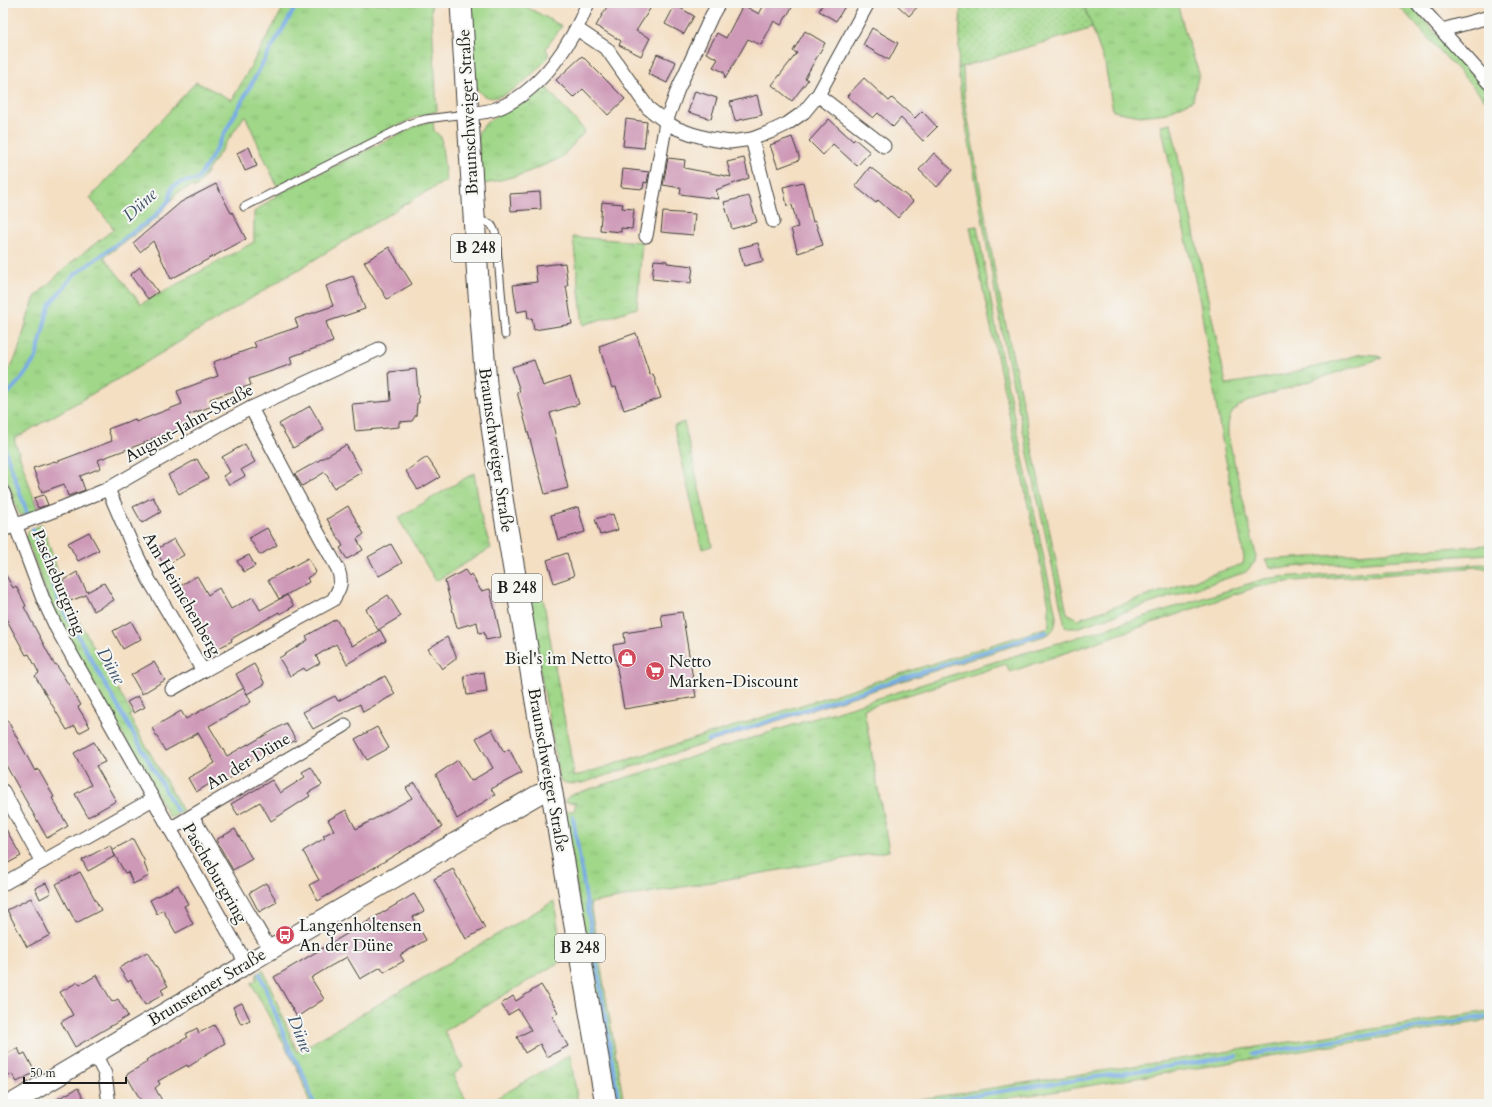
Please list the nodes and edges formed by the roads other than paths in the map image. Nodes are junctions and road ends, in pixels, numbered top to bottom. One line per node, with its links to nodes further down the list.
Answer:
1 (461, 3): 11 (main road, Braunschweiger Straße / B 248)
2 (588, 3): 7 (street)
3 (719, 3): 12 (street)
4 (868, 3): 10 (street)
5 (1417, 3): 8 (street)
6 (1489, 17): 8 (street)
7 (576, 29): 11 (street); 12 (street)
8 (1442, 30): 9 (street)
9 (1489, 83)
10 (818, 95): 13 (street); 14 (street)
11 (468, 113): 15 (lane); 16 (main road, Braunschweiger Straße / B 248)
12 (666, 122): 13 (street); 18 (street)
13 (752, 138): 17 (street)
14 (884, 146)
15 (244, 207)
16 (474, 220): 19 (lane); 29 (main road, Braunschweiger Straße / B 248)
17 (773, 221)
18 (646, 236)
19 (505, 335)
20 (379, 349): 21 (street, August-Jahn-Straße)
21 (251, 408): 22 (street, August-Jahn-Straße); 25 (street, Am Heimchenberg)
22 (108, 489): 24 (street, August-Jahn-Straße); 25 (street, Am Heimchenberg)
23 (3, 492): 24 (street, Pascheburgring)
24 (9, 528): 30 (street, Pascheburgring)
25 (203, 671): 26 (street)
26 (172, 690)
27 (345, 725): 31 (street, An der Düne)
28 (3, 791): 33 (street)
29 (551, 792): 35 (street, Brunsteiner Straße); 40 (main road, Braunschweiger Straße / B 248)
30 (152, 799): 32 (street, Pascheburgring); 33 (street)
31 (192, 816): 32 (street, An der Düne); 35 (street)
32 (170, 829): 36 (street, Pascheburgring)
33 (42, 862): 34 (street)
34 (3, 884)
35 (270, 950): 36 (street, Brunsteiner Straße)
36 (247, 965): 37 (street, Brunsteiner Straße)
37 (95, 1054): 38 (street, Brunsteiner Straße); 39 (street)
38 (11, 1104)
39 (109, 1104)
40 (606, 1104)

